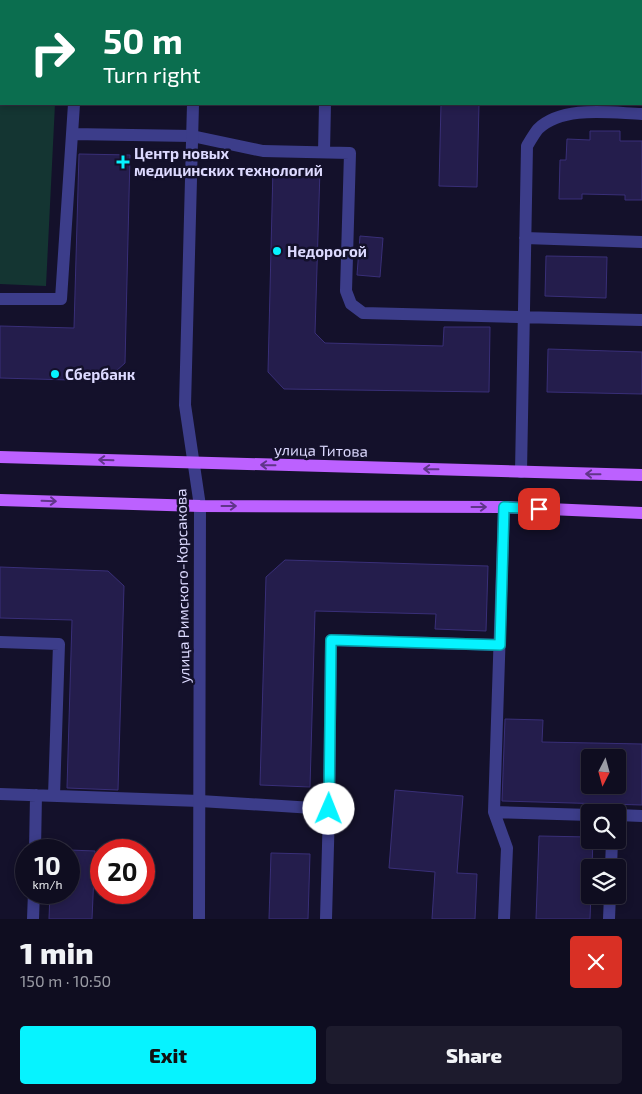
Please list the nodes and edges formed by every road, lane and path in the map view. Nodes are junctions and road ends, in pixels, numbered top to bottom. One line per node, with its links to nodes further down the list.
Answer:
1 (74, 105): 5 (street)
2 (193, 105): 6 (street, улица Римского-Корсакова)
3 (326, 105): 7 (street)
4 (642, 114): 8 (street)
5 (72, 134): 6 (street); 10 (street)
6 (192, 136): 7 (street); 14 (street, улица Римского-Корсакова)
7 (324, 152): 11 (street)
8 (524, 238): 9 (street); 11 (street)
9 (642, 242)
10 (0, 299)
11 (523, 317): 12 (street); 15 (street)
12 (642, 320)
13 (0, 457): 14 (main road, улица Титова, one-way to 13)
14 (194, 463): 15 (main road, улица Титова, one-way to 14); 18 (street, улица Римского-Корсакова)
15 (520, 472): 16 (main road, улица Титова, one-way to 15)
16 (642, 475)
17 (0, 500): 18 (main road, one-way to 18)
18 (200, 506): 19 (main road, one-way to 19); 26 (street, улица Римского-Корсакова)
19 (504, 507): 20 (main road); 22 (street)
20 (642, 513)
21 (0, 642): 25 (street)
22 (500, 645): 27 (street); 28 (street)
23 (0, 794): 24 (street)
24 (36, 795): 25 (street); 32 (street)
25 (54, 796): 26 (street)
26 (200, 801): 27 (street); 36 (street, улица Римского-Корсакова)
27 (329, 809): 37 (street)
28 (494, 812): 29 (street); 38 (street)
29 (581, 814)
30 (626, 815): 31 (street)
31 (642, 816)
32 (35, 839)
33 (34, 904): 35 (street)
34 (610, 904): 39 (street)
35 (33, 919)
36 (199, 919)
37 (326, 919)
38 (504, 919)
39 (609, 919)

